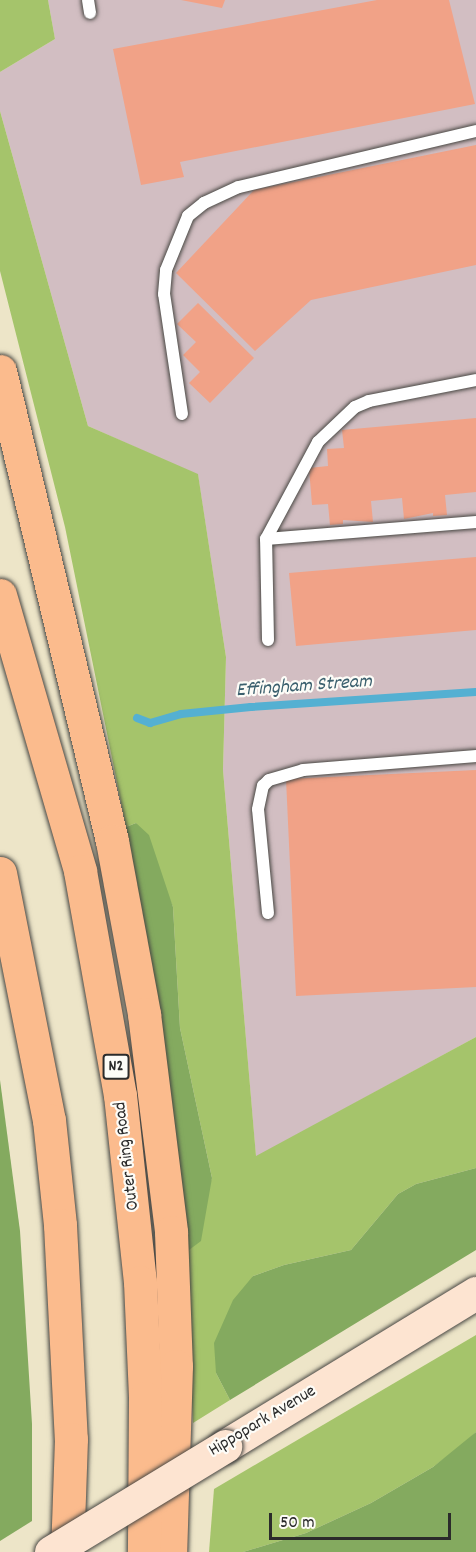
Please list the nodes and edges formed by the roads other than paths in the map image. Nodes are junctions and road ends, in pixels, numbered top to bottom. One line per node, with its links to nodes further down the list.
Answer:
1 (88, 0): 2 (lane)
2 (90, 13)
3 (476, 132): 6 (lane)
4 (0, 371): 18 (highway)
5 (476, 380): 8 (lane)
6 (182, 414)
7 (476, 522): 8 (lane)
8 (266, 539): 10 (lane)
9 (0, 595): 17 (highway, Outer Ring Road / N2)
10 (268, 640)
11 (476, 756): 13 (lane)
12 (0, 873): 16 (highway)
13 (268, 914)
14 (476, 1293): 15 (street, Hippopark Avenue, bridge)
15 (51, 1552)
16 (67, 1552)
17 (144, 1552)
18 (170, 1552)

